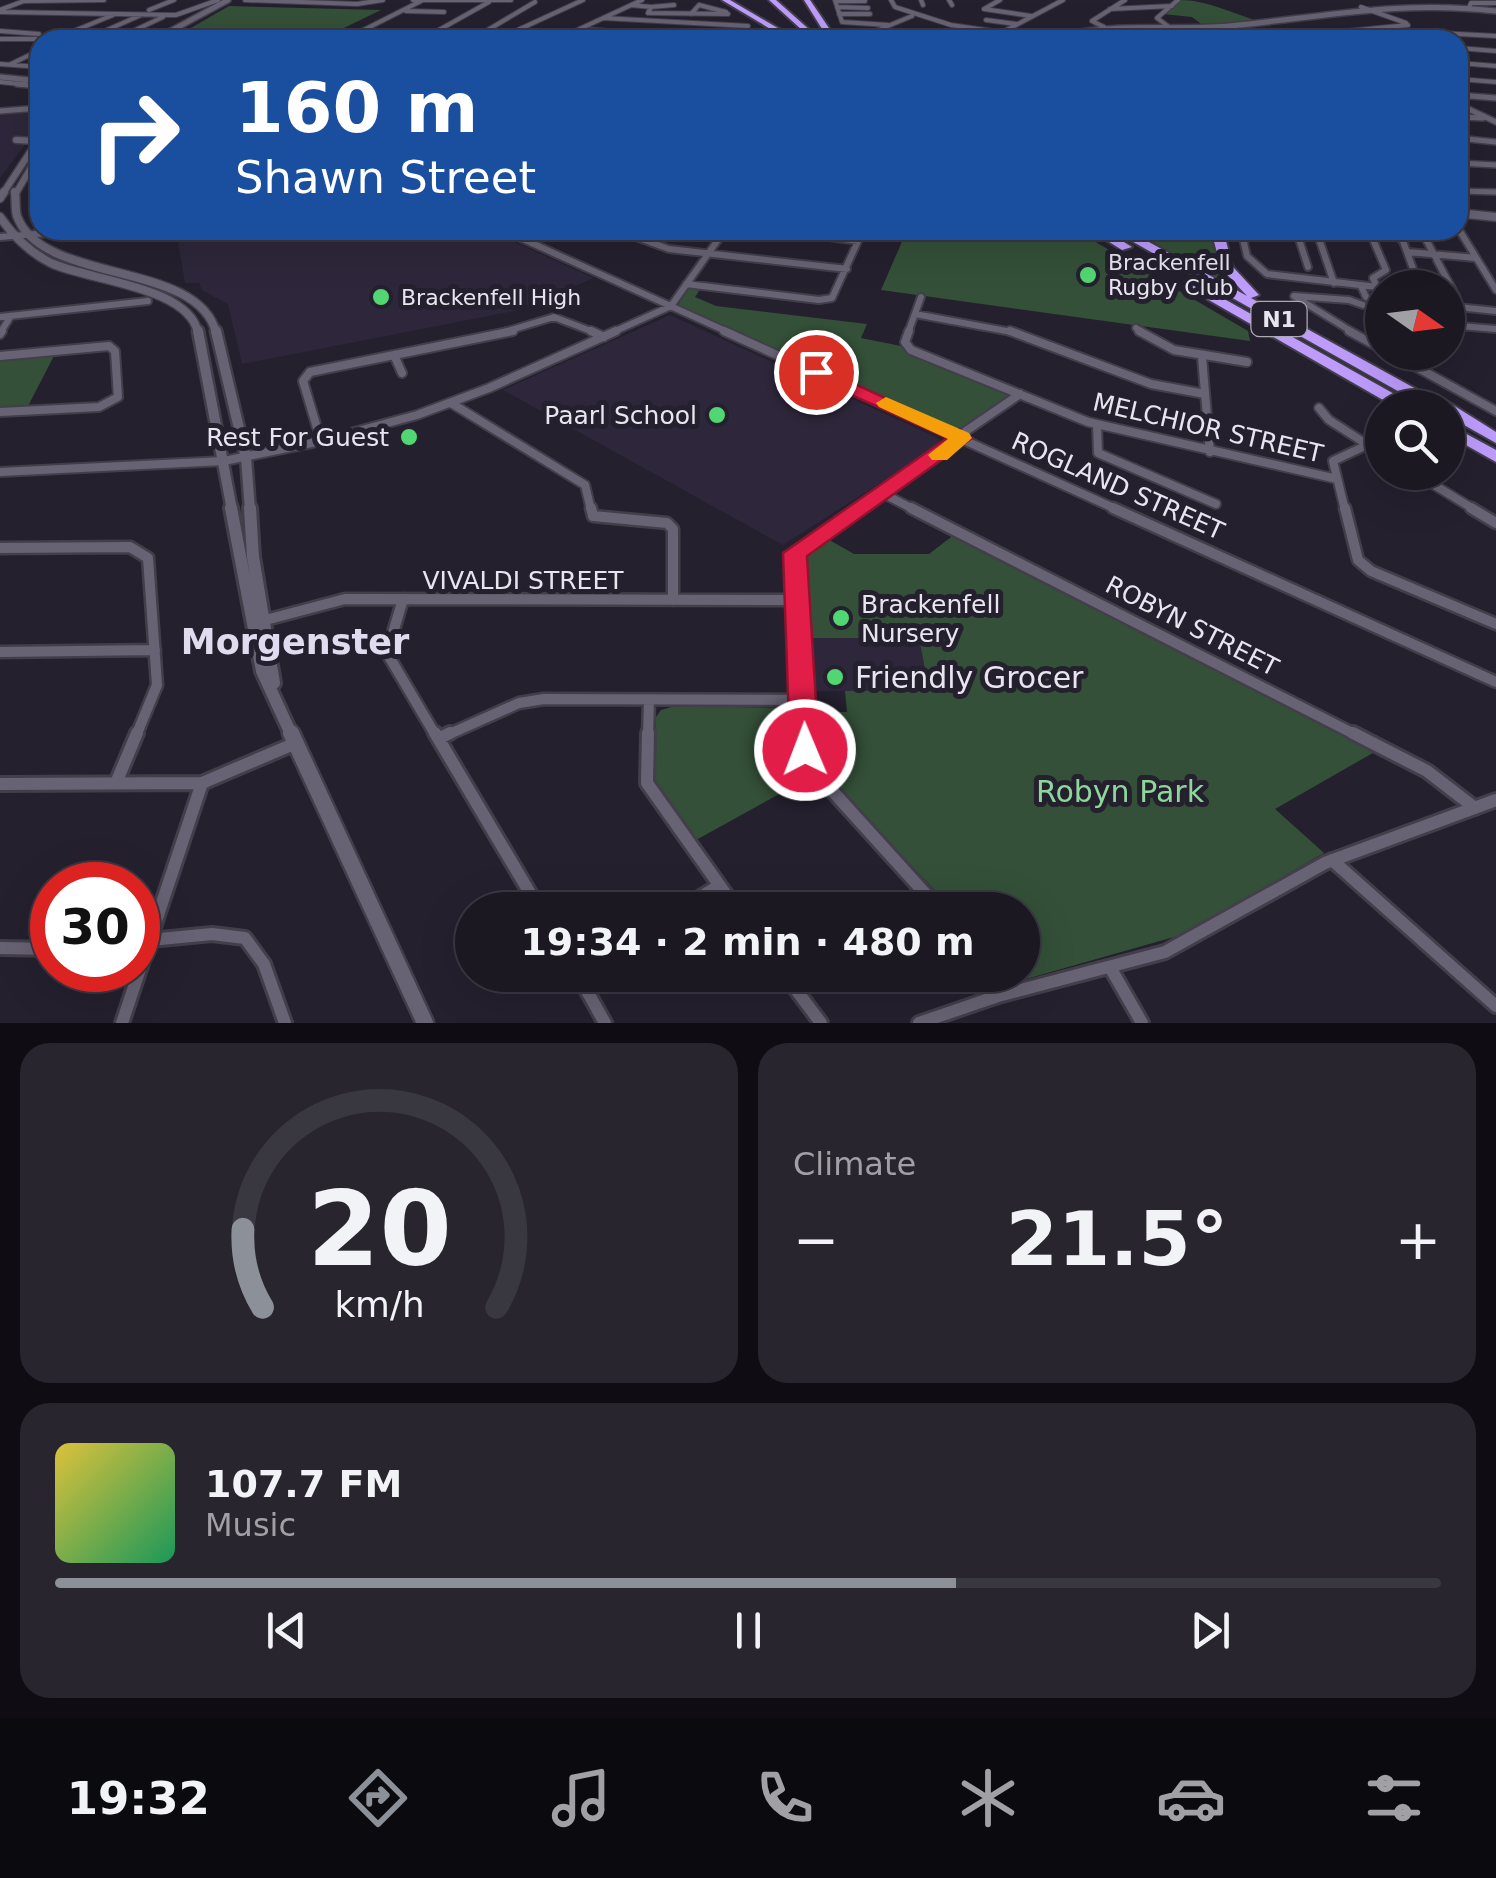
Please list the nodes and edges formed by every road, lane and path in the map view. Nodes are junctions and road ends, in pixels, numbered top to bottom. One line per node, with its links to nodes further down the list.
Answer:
1 (52, 0): 2 (street); 36 (street)
2 (104, 0)
3 (174, 0): 40 (street)
4 (218, 0): 44 (street)
5 (228, 0): 61 (street)
6 (236, 0): 62 (street)
7 (245, 0): 8 (street)
8 (383, 0)
9 (413, 0): 10 (street)
10 (424, 0): 23 (street); 35 (street)
11 (511, 0): 23 (street)
12 (584, 0): 66 (street)
13 (641, 0): 27 (street)
14 (724, 0): 69 (highway)
15 (760, 0): 70 (highway)
16 (772, 0): 71 (highway)
17 (808, 0): 72 (highway)
18 (891, 0): 46 (street)
19 (1000, 0): 47 (street)
20 (1063, 0): 47 (street)
21 (1125, 0): 34 (street)
22 (1178, 0): 29 (street)
23 (491, 1): 64 (street)
24 (535, 2): 65 (street)
25 (836, 3): 26 (street); 42 (street)
26 (866, 4)
27 (630, 5): 31 (street); 48 (street)
28 (674, 5): 31 (street)
29 (1172, 6): 34 (street); 56 (street)
30 (1493, 6): 33 (street); 33 (street)
31 (652, 7): 41 (street)
32 (1361, 8): 33 (street); 52 (street); 56 (street)
33 (1470, 8)
34 (1110, 9): 55 (street)
35 (404, 10): 39 (street); 63 (street)
36 (0, 11): 37 (street)
37 (21, 12): 38 (street); 50 (street)
38 (120, 12): 40 (street); 58 (street)
39 (444, 12)
40 (144, 13): 44 (street); 59 (street)
41 (692, 14): 41 (street)
42 (839, 14): 43 (street); 53 (street)
43 (870, 14)
44 (171, 15): 60 (street)
45 (740, 16): 54 (street)
46 (914, 16): 53 (street); 74 (street)
47 (1033, 16): 51 (street)
48 (603, 18): 54 (street); 57 (street)
49 (986, 20): 51 (street)
50 (0, 21)
51 (1018, 24): 75 (street)
52 (1408, 24): 77 (street); 78 (street)
53 (888, 25): 73 (street)
54 (748, 26): 68 (street)
55 (1103, 27): 56 (street); 76 (street)
56 (1169, 27)
57 (580, 29): 67 (street)
58 (76, 30)
59 (107, 30)
60 (135, 30)
61 (176, 30)
62 (178, 30)
63 (364, 30)
64 (440, 30)
65 (488, 30)
66 (518, 30)
67 (589, 30)
68 (752, 30)
69 (776, 30)
70 (792, 30)
71 (806, 30)
72 (827, 30)
73 (877, 30)
74 (986, 30)
75 (1007, 30)
76 (1075, 30)
77 (1354, 30)
78 (1417, 30)
79 (0, 31): 80 (street)
80 (30, 33)
81 (26, 34): 82 (street)
82 (30, 34)
83 (1468, 35): 84 (street)
84 (1496, 36)
85 (14, 39): 86 (street); 87 (street)
86 (30, 39)
87 (0, 43)
88 (25, 49): 89 (street)
89 (30, 49)
90 (1468, 49): 91 (street)
91 (1496, 51)
92 (30, 54): 95 (street)
93 (0, 64): 95 (street)
94 (1468, 64): 96 (street)
95 (8, 65): 97 (street)
96 (1496, 66)
97 (30, 67)
98 (0, 78): 99 (street)
99 (30, 81)
100 (1468, 81): 101 (street)
101 (1496, 82)
102 (1468, 96): 103 (street)
103 (1496, 98)
104 (1468, 108): 108 (street)
105 (30, 109): 106 (street)
106 (0, 111)
107 (1468, 118): 108 (street)
108 (1494, 120)
109 (1468, 139): 112 (street)
110 (16, 140): 111 (street)
111 (30, 142)
112 (1496, 142)
113 (30, 156): 119 (street)
114 (30, 162): 123 (street)
115 (1468, 164): 116 (street)
116 (1496, 166)
117 (1468, 191): 118 (street)
118 (1496, 192)
119 (0, 198)
120 (1468, 214): 121 (street)
121 (1496, 216)
122 (0, 217): 125 (street)
123 (27, 234): 124 (street); 125 (street); 126 (street)
124 (30, 234)
125 (6, 236): 199 (street)
126 (30, 236)
127 (36, 240): 198 (street)
128 (525, 240): 161 (street, ROGLAND STREET)
129 (643, 240): 143 (street)
130 (718, 240): 143 (street)
131 (857, 240): 147 (street)
132 (1114, 240): 179 (highway, N1)
133 (1136, 240): 180 (highway, N1)
134 (1220, 240): 188 (highway)
135 (1243, 240): 151 (street)
136 (1299, 240): 146 (street)
137 (1319, 240): 151 (street)
138 (1373, 240): 148 (street)
139 (1399, 240): 142 (street)
140 (1426, 240): 144 (street)
141 (1465, 240): 145 (street)
142 (1408, 252): 144 (street); 149 (street)
143 (708, 254): 147 (street); 152 (street)
144 (1434, 254): 145 (street); 150 (street)
145 (1476, 258): 155 (street)
146 (1308, 268)
147 (847, 269): 152 (street)
148 (1386, 270)
149 (1411, 270)
150 (1442, 270)
151 (1334, 282): 153 (street)
152 (686, 284): 161 (street)
153 (1361, 286): 154 (street); 156 (street)
154 (1365, 286)
155 (1496, 290)
156 (1365, 291)
157 (921, 297): 163 (street)
158 (148, 302): 164 (street)
159 (1363, 305): 171 (street)
160 (1465, 305): 162 (street)
161 (671, 306): 170 (street); 190 (street, ROGLAND STREET)
162 (1494, 311)
163 (915, 314): 172 (street); 182 (street)
164 (11, 316): 165 (street); 169 (street)
165 (0, 317)
166 (1465, 326): 168 (street)
167 (1136, 328): 175 (street)
168 (1496, 329)
169 (0, 334)
170 (604, 337): 173 (street); 183 (street)
171 (1365, 340)
172 (905, 346): 181 (street, MELCHIOR STREET)
173 (394, 355): 178 (street); 193 (street)
174 (0, 356): 186 (street)
175 (1202, 357): 176 (street); 182 (street)
176 (1246, 362)
177 (1421, 370): 185 (street)
178 (402, 373)
179 (1377, 390)
180 (1407, 390)
181 (1020, 394): 189 (street, MELCHIOR STREET); 190 (street)
182 (1205, 394): 196 (street)
183 (451, 403): 193 (street); 208 (street)
184 (1319, 408): 194 (street)
185 (1496, 411)
186 (0, 412)
187 (1465, 421): 188 (highway)
188 (1468, 423): 191 (highway)
189 (1098, 425): 196 (street, MELCHIOR STREET); 204 (street)
190 (962, 438): 203 (street); 215 (street, ROGLAND STREET)
191 (1496, 438)
192 (1465, 439): 197 (highway)
193 (321, 441): 198 (street)
194 (1365, 444)
195 (1365, 446): 201 (street)
196 (1210, 452): 201 (street, MELCHIOR STREET)
197 (1496, 457)
198 (246, 458): 199 (street); 210 (street)
199 (224, 461): 200 (street); 211 (street)
200 (0, 472)
201 (1337, 479): 212 (street)
202 (1442, 490): 205 (street)
203 (882, 493): 209 (street); 225 (street, ROBYN STREET)
204 (1216, 504)
205 (1496, 523)
206 (0, 548): 213 (street)
207 (403, 599): 208 (street, VIVALDI STREET); 210 (street, VIVALDI STREET); 219 (street)
208 (673, 600): 209 (street, VIVALDI STREET)
209 (797, 600): 217 (street)
210 (266, 620): 211 (street, VIVALDI STREET); 218 (street)
211 (252, 624): 218 (street)
212 (1496, 624)
213 (155, 650): 214 (street); 221 (street)
214 (0, 652)
215 (1496, 682)
216 (649, 700): 217 (street); 219 (street); 227 (street)
217 (804, 700): 231 (street)
218 (277, 702): 220 (street)
219 (440, 738): 228 (street)
220 (296, 744): 222 (street); 245 (street)
221 (116, 783): 222 (street); 223 (street)
222 (202, 783): 232 (street)
223 (0, 784)
224 (1496, 800): 225 (street)
225 (1476, 808): 226 (street)
226 (1332, 860): 236 (street); 242 (street)
227 (720, 886): 229 (street); 230 (street)
228 (530, 892)
229 (710, 892)
230 (724, 892)
231 (924, 892)
232 (160, 903)
233 (160, 946): 244 (street)
234 (0, 948): 235 (street)
235 (30, 949)
236 (1110, 967): 241 (street); 249 (street)
237 (131, 992): 243 (street)
238 (588, 992): 246 (street)
239 (797, 992): 247 (street)
240 (996, 992): 241 (street)
241 (998, 996): 248 (street)
242 (1496, 1006)
243 (122, 1023)
244 (285, 1023)
245 (425, 1023)
246 (605, 1023)
247 (820, 1023)
248 (919, 1023)
249 (1142, 1023)

